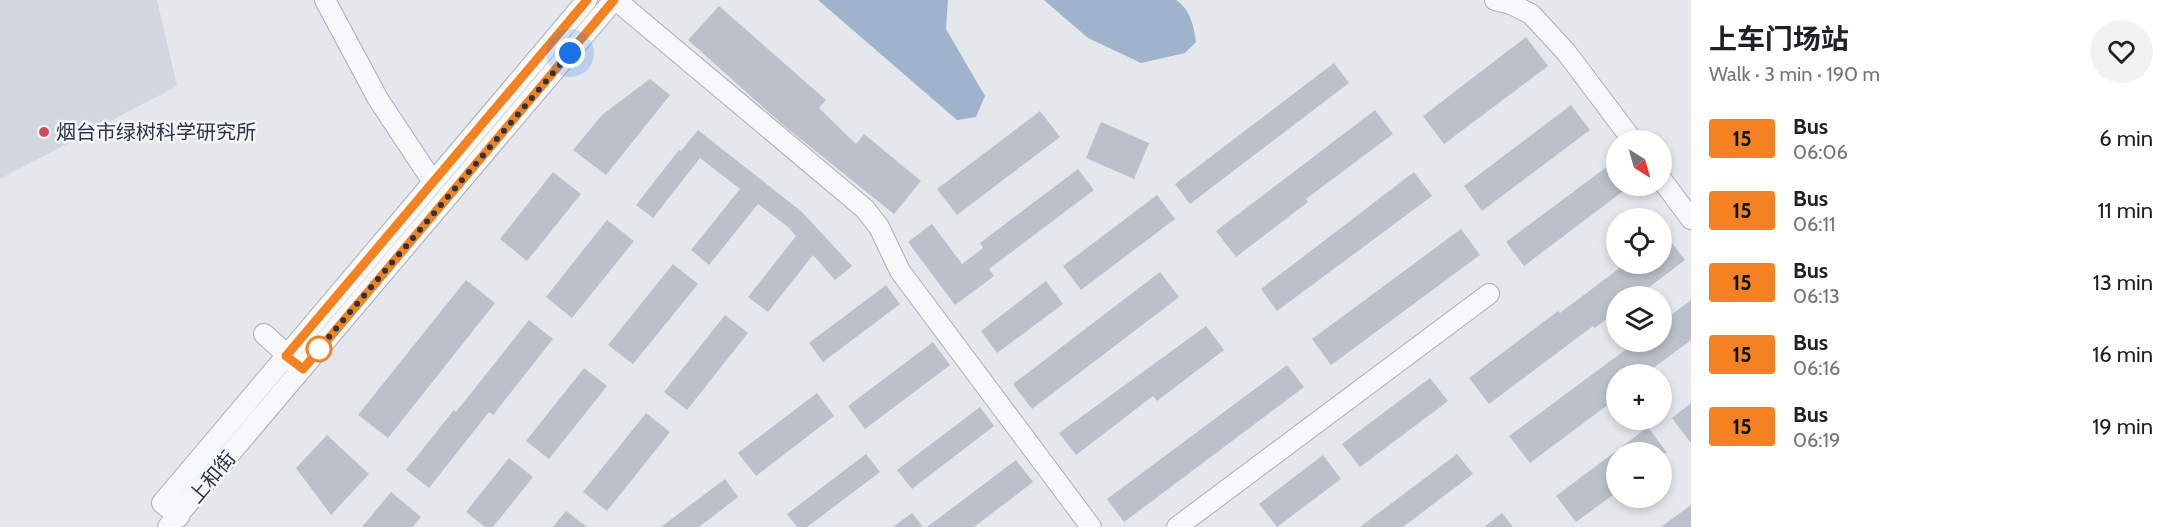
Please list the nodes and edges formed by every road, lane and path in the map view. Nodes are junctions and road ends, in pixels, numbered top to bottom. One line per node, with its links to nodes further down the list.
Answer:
1 (325, 0): 6 (street)
2 (587, 0): 6 (street, 上和街)
3 (615, 0): 12 (street, 上和街); 14 (street)
4 (1495, 0): 5 (street)
5 (1625, 130)
6 (433, 182): 11 (street, 上和街)
7 (1672, 193): 8 (street)
8 (1691, 219)
9 (1489, 294): 15 (street)
10 (264, 334): 11 (street)
11 (286, 356): 12 (street); 13 (street, 上和街)
12 (303, 369): 13 (street, 上和街)
13 (173, 522)
14 (1091, 527)
15 (1177, 527)

